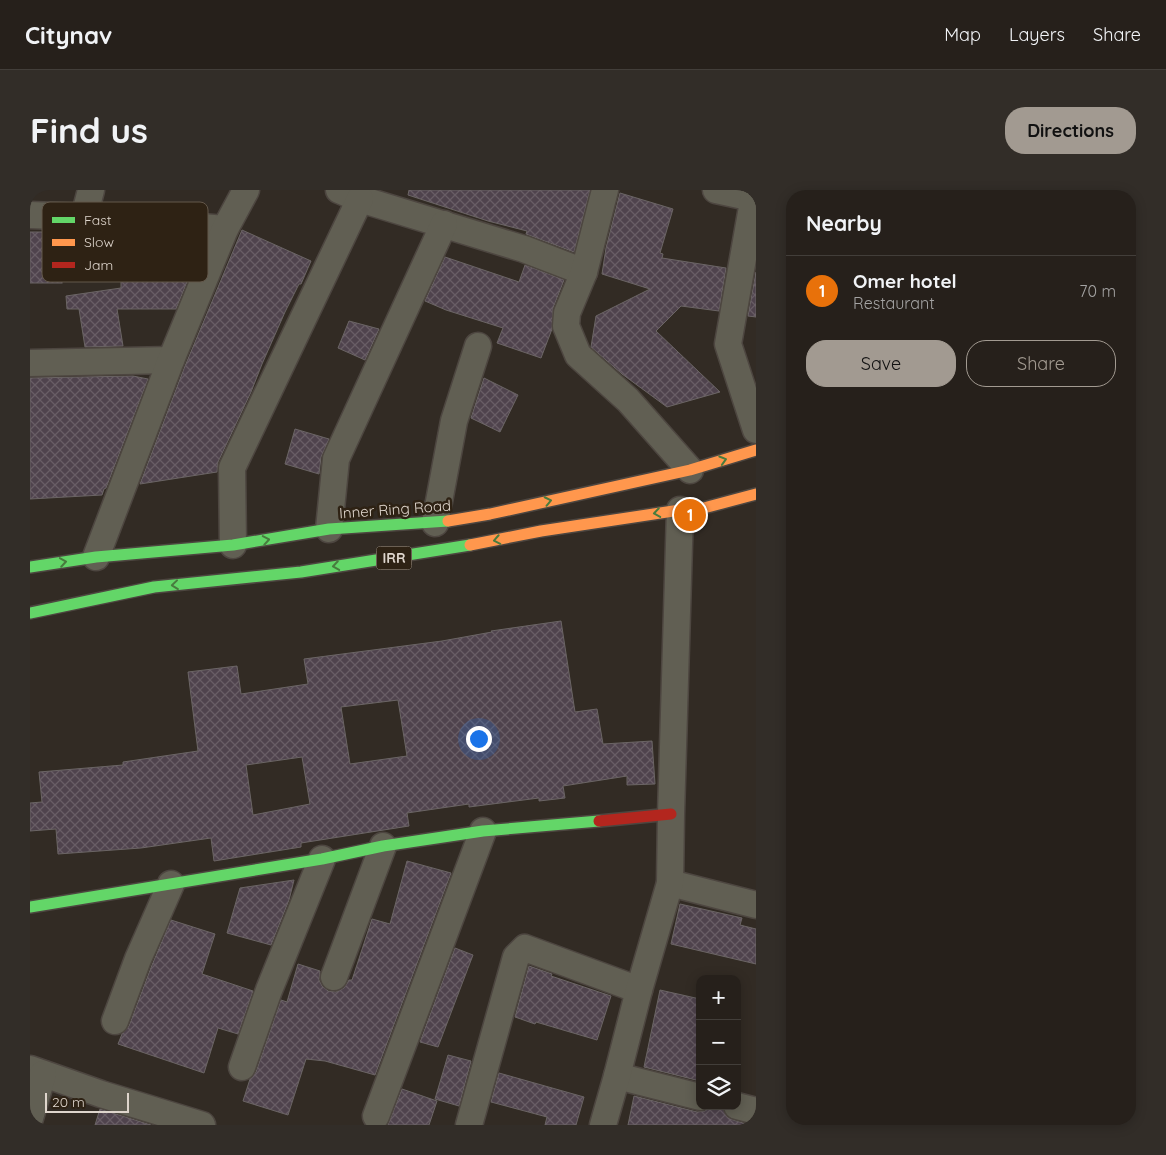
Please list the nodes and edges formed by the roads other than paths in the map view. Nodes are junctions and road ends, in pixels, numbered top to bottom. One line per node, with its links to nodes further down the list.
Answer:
1 (246, 190): 8 (street)
2 (605, 190): 10 (street)
3 (716, 190): 4 (street)
4 (754, 194): 15 (street)
5 (350, 195): 6 (street); 22 (street)
6 (444, 224): 10 (street); 21 (street)
7 (208, 228): 8 (street)
8 (225, 229): 9 (street)
9 (208, 270)
10 (584, 272): 17 (street)
11 (203, 282): 13 (street)
12 (478, 346): 20 (street)
13 (171, 360): 14 (street); 23 (street)
14 (30, 363)
15 (756, 430)
16 (756, 450): 17 (main road, Inner Ring Road / IRR, one-way to 16)
17 (690, 470): 20 (main road, Inner Ring Road / IRR, one-way to 17)
18 (756, 494): 19 (main road, IRR)
19 (680, 510): 25 (main road, IRR, one-way to 25); 26 (street)
20 (435, 524): 21 (main road, Inner Ring Road / IRR)
21 (329, 529): 22 (main road, Inner Ring Road / IRR, one-way to 21)
22 (233, 545): 23 (main road, Inner Ring Road / IRR)
23 (96, 557): 24 (main road, Inner Ring Road / IRR, one-way to 23)
24 (30, 567)
25 (30, 612)
26 (671, 814): 27 (main road); 30 (street)
27 (483, 831): 28 (main road); 43 (street)
28 (383, 846): 29 (main road); 34 (street)
29 (322, 859): 31 (main road); 37 (street)
30 (670, 883): 32 (street); 35 (street)
31 (171, 884): 33 (main road); 36 (street)
32 (756, 905)
33 (30, 908)
34 (334, 977)
35 (639, 990): 39 (street); 47 (street)
36 (115, 1021)
37 (242, 1067)
38 (37, 1072): 44 (street); 45 (street)
39 (617, 1076): 40 (street); 48 (street)
40 (696, 1095)
41 (741, 1107): 42 (street)
42 (756, 1111)
43 (376, 1116)
44 (30, 1118)
45 (158, 1118): 46 (street)
46 (202, 1125)
47 (469, 1125)
48 (603, 1125)

